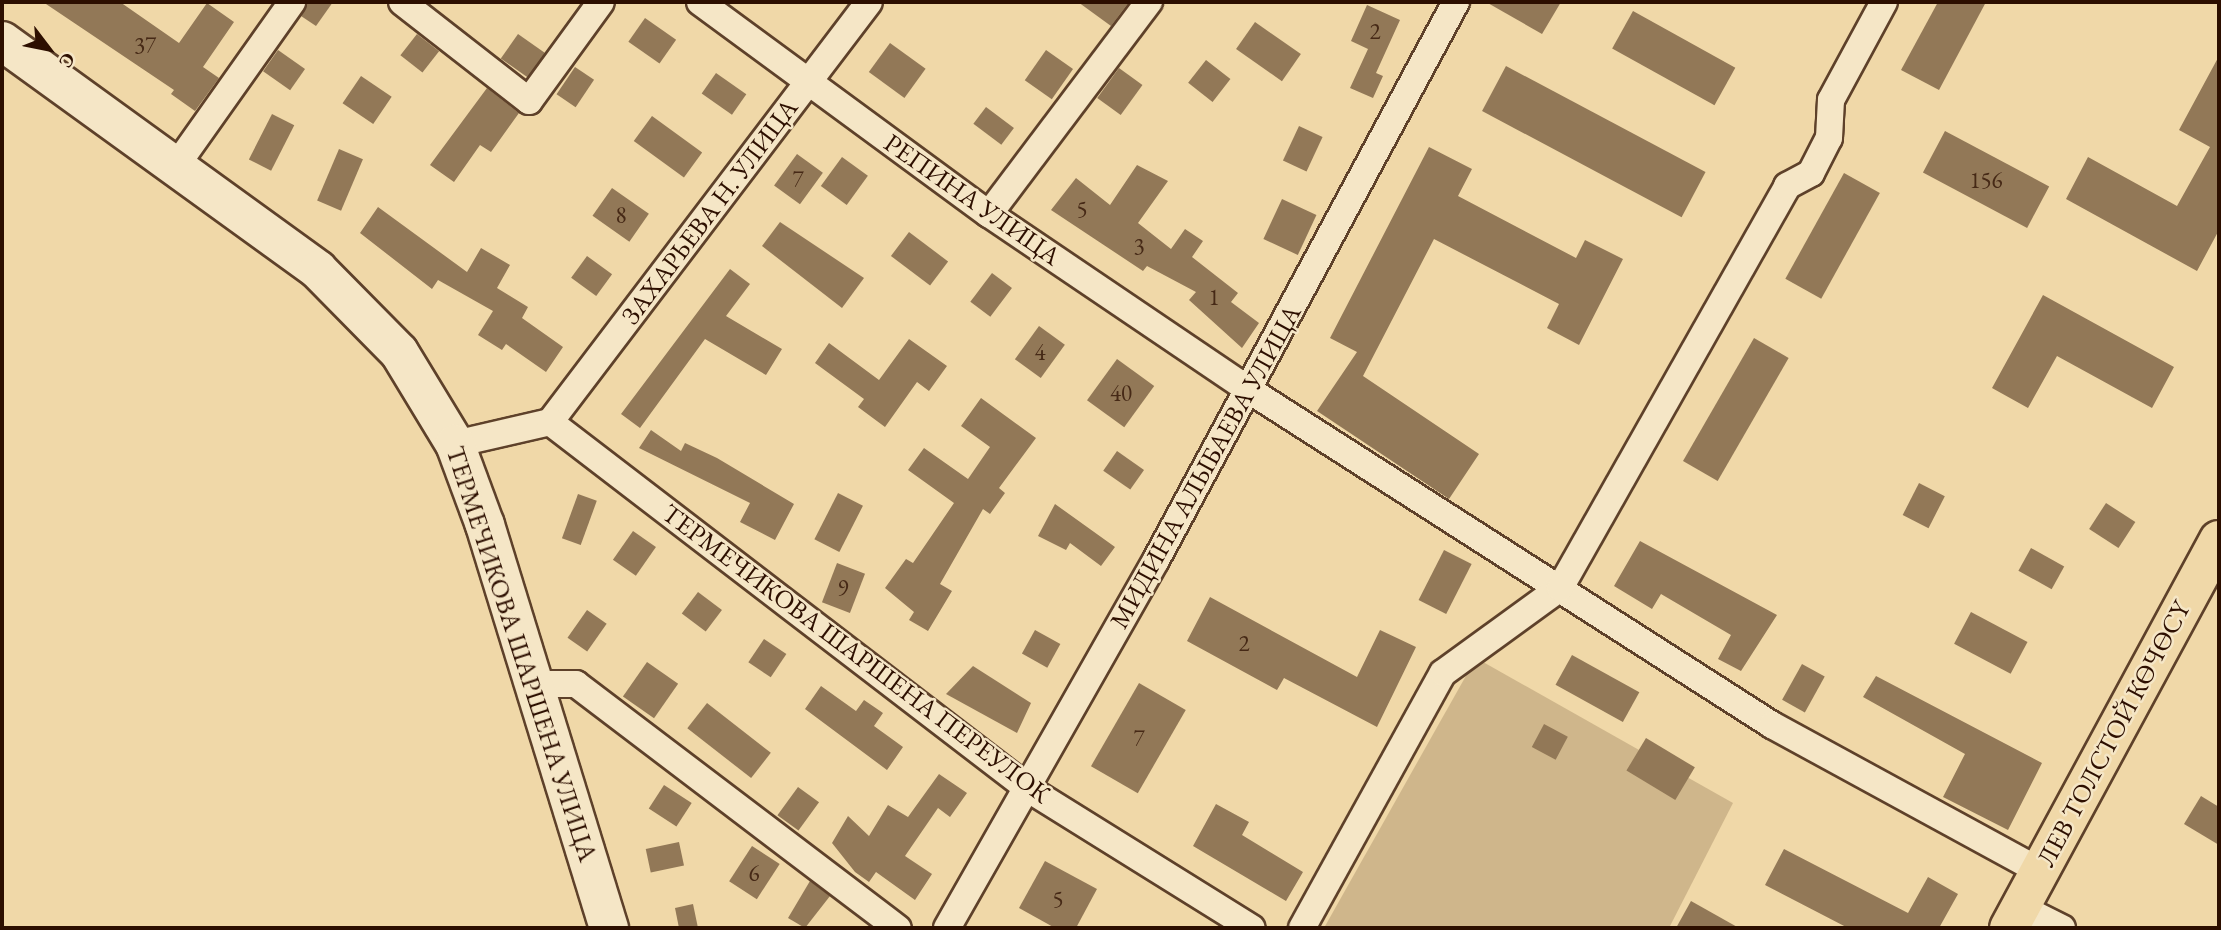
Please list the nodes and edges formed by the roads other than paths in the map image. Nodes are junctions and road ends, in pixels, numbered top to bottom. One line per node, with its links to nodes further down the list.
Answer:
1 (292, 2): 11 (street)
2 (402, 2): 3 (street)
3 (601, 2)
4 (700, 2): 10 (street, РЕПИНА УЛИЦА)
5 (869, 2): 10 (street, ЗАХАРЬЕВА Н. УЛИЦА)
6 (1149, 2): 12 (street)
7 (1456, 2): 13 (street, МИДИНА АЛЫБАЕВА УЛИЦА)
8 (1884, 2): 17 (street)
9 (2, 41): 11 (street, ТЕРМЕЧИКОВА ШАРШЕНА УЛИЦА)
10 (809, 84): 12 (street, РЕПИНА УЛИЦА); 14 (street, ЗАХАРЬЕВА Н. УЛИЦА)
11 (176, 166): 15 (street, ТЕРМЕЧИКОВА ШАРШЕНА УЛИЦА)
12 (989, 214): 13 (street, РЕПИНА УЛИЦА)
13 (1249, 390): 17 (street, РЕПИНА УЛИЦА); 19 (street, МИДИНА АЛЫБАЕВА УЛИЦА)
14 (550, 422): 15 (street); 19 (street, ТЕРМЕЧИКОВА ШАРШЕНА ПЕРЕУЛОК)
15 (455, 444): 18 (street, ТЕРМЕЧИКОВА ШАРШЕНА УЛИЦА)
16 (2219, 540): 20 (main road, ЛЕВ ТОЛСТОЙ КӨЧӨСҮ)
17 (1560, 588): 20 (street, РЕПИНА УЛИЦА); 26 (street)
18 (535, 684): 22 (street, ТЕРМЕЧИКОВА ШАРШЕНА УЛИЦА); 23 (street)
19 (1030, 790): 24 (street, МИДИНА АЛЫБАЕВА УЛИЦА); 25 (street, ТЕРМЕЧИКОВА ШАРШЕНА ПЕРЕУЛОК)
20 (2040, 871): 21 (main road, ЛЕВ ТОЛСТОЙ КӨЧӨСҮ)
21 (2015, 918): 27 (street)
22 (609, 928)
23 (898, 928)
24 (947, 928)
25 (1252, 928)
26 (1302, 928)
27 (2062, 928)

